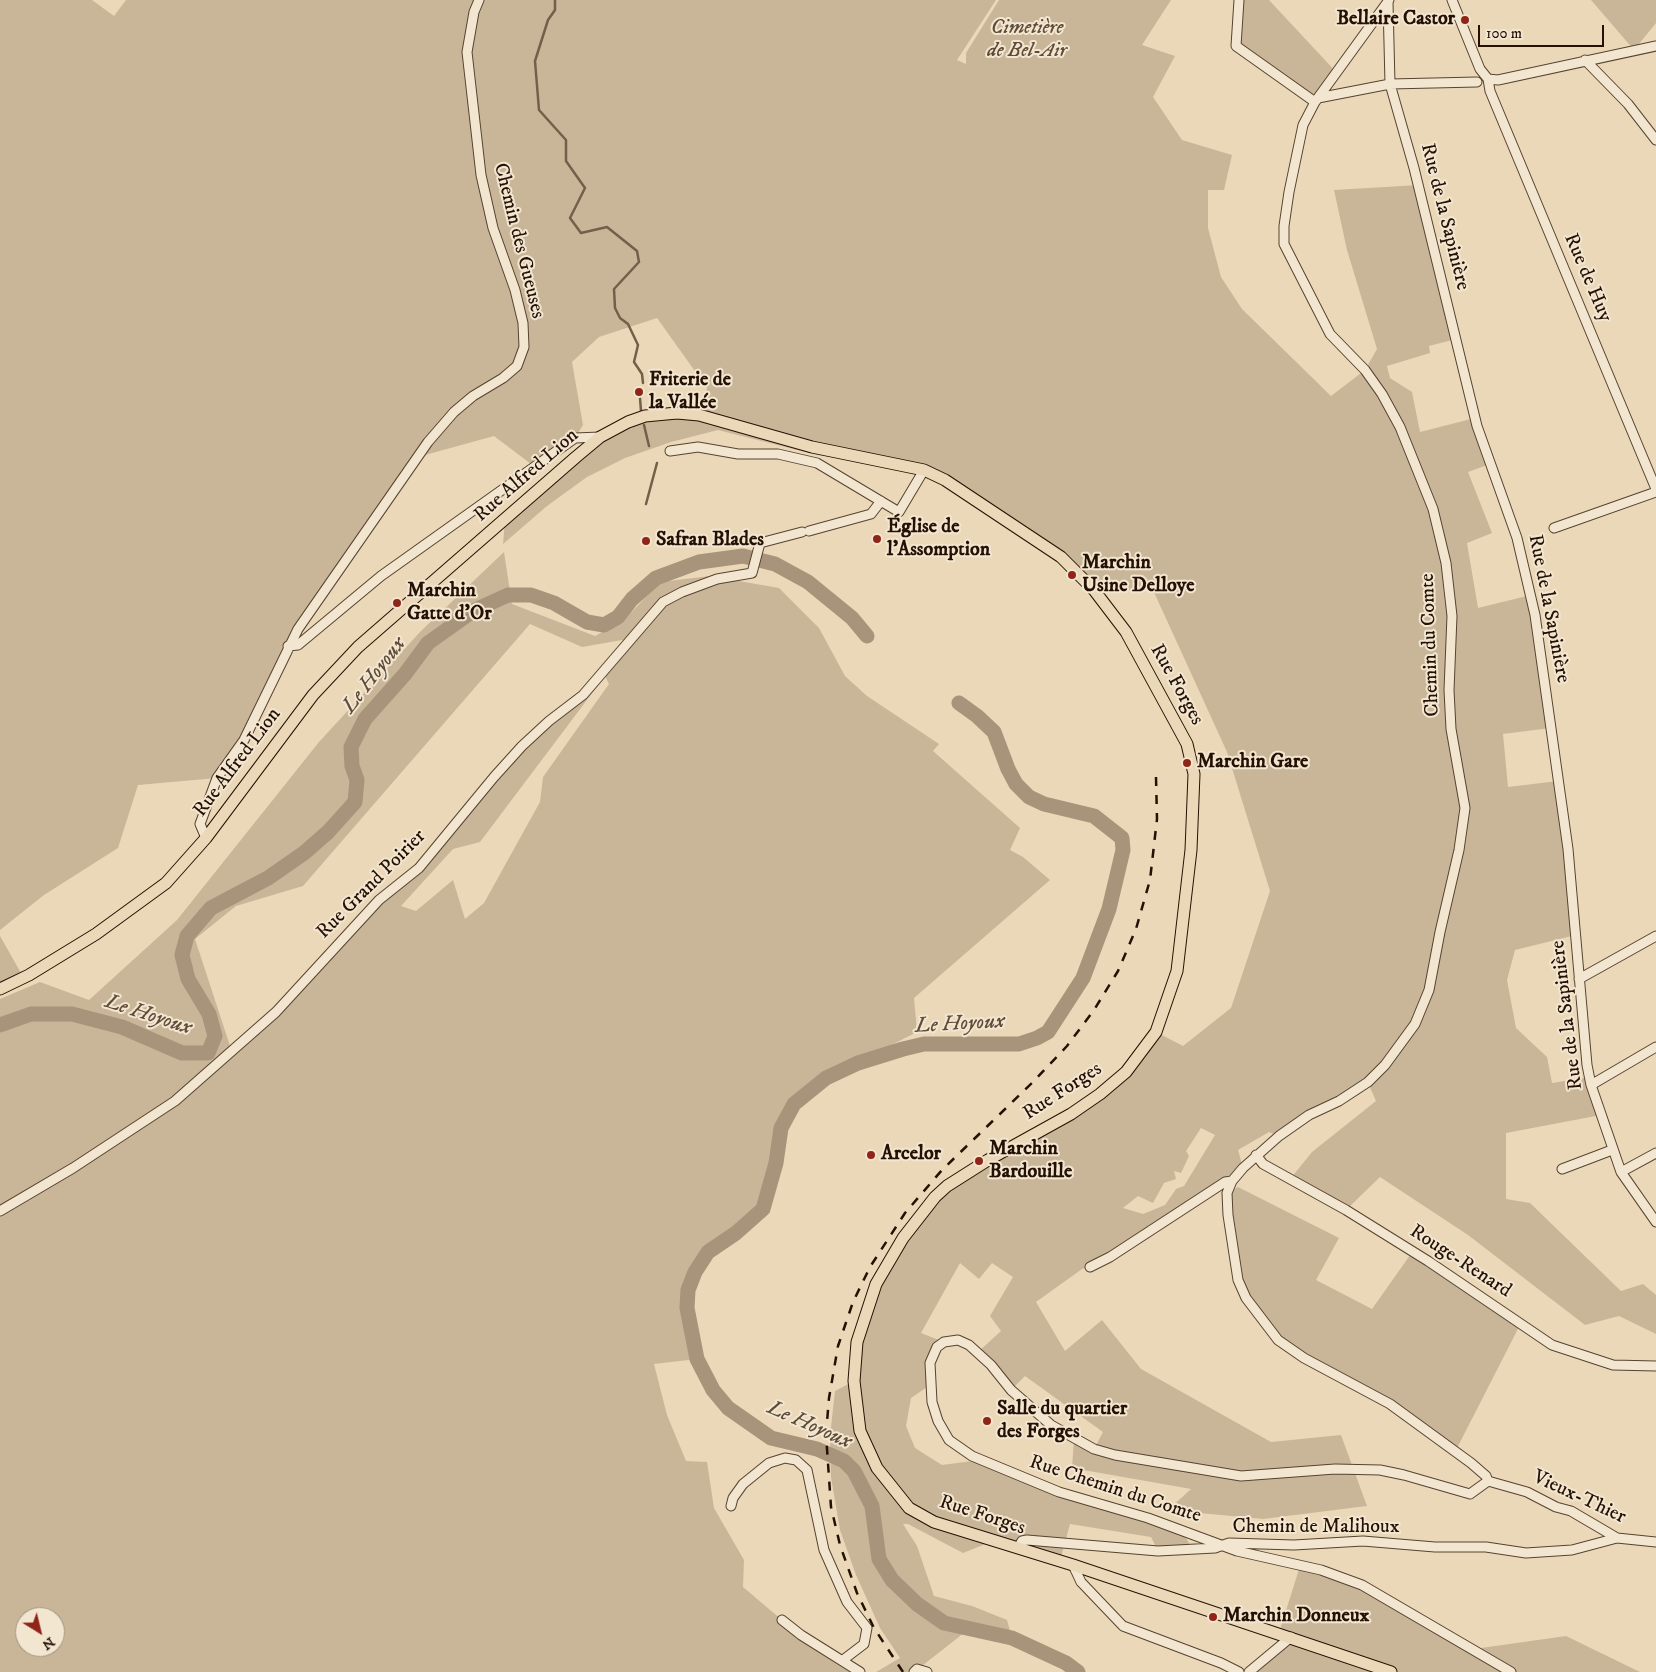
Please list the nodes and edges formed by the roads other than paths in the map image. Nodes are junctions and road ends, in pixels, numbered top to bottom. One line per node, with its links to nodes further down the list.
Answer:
1 (479, 0): 18 (street, Chemin des Gueuses)
2 (1240, 0): 10 (street)
3 (1452, 0): 7 (street, Rue de Huy)
4 (1389, 1): 9 (street, Rue de la Sapinière); 10 (street, Chemin du Comte)
5 (1656, 46): 6 (street)
6 (1585, 60): 7 (street); 11 (street)
7 (1488, 79): 15 (street, Rue de Huy)
8 (1477, 82): 9 (street)
9 (1390, 84): 10 (street); 21 (street, Rue de la Sapinière)
10 (1317, 100): 27 (street, Chemin du Comte)
11 (1656, 140)
12 (600, 437): 14 (main road, Rue Alfred Lion); 18 (street); 19 (main road, Rue Alfred Lion)
13 (670, 451): 16 (street)
14 (924, 470): 16 (street); 40 (main road, Rue Forges)
15 (1656, 491): 17 (street)
16 (881, 501): 31 (street, Rue Grand Poirier)
17 (1554, 528)
18 (288, 646): 19 (street, Chemin des Gueuses)
19 (206, 838): 22 (main road, Rue Alfred Lion)
20 (1656, 936): 21 (street)
21 (1579, 979): 24 (street, Rue de la Sapinière)
22 (0, 989)
23 (1656, 1047): 24 (street)
24 (1591, 1085): 25 (street, Rue de la Sapinière)
25 (1612, 1150): 28 (street); 29 (street, Rue de la Sapinière)
26 (1656, 1153): 29 (street)
27 (1256, 1155): 30 (street); 34 (street, Rouge-Renard)
28 (1562, 1169)
29 (1621, 1172): 32 (street, Rue de la Sapinière)
30 (1232, 1180): 33 (street); 35 (street)
31 (0, 1212)
32 (1656, 1222)
33 (1090, 1267)
34 (1656, 1366)
35 (1488, 1481): 37 (street, Vieux-Thier); 39 (street, Rue Chemin du Comte)
36 (731, 1506): 44 (street)
37 (1617, 1538): 38 (street, Vieux-Thier); 39 (street, Chemin de Malihoux)
38 (1656, 1542)
39 (1225, 1545): 40 (street, Chemin de Malihoux); 51 (street, Rue Chemin du Comte)
40 (1018, 1548): 41 (main road, Rue Forges)
41 (1072, 1565): 43 (main road, Rue Forges); 48 (street)
42 (782, 1620): 44 (street)
43 (1292, 1637): 49 (street); 50 (main road, Rue Forges)
44 (843, 1660): 45 (street)
45 (860, 1672)
46 (914, 1672): 47 (street)
47 (927, 1672)
48 (1239, 1672)
49 (1249, 1672)
50 (1391, 1672)
51 (1511, 1672)

